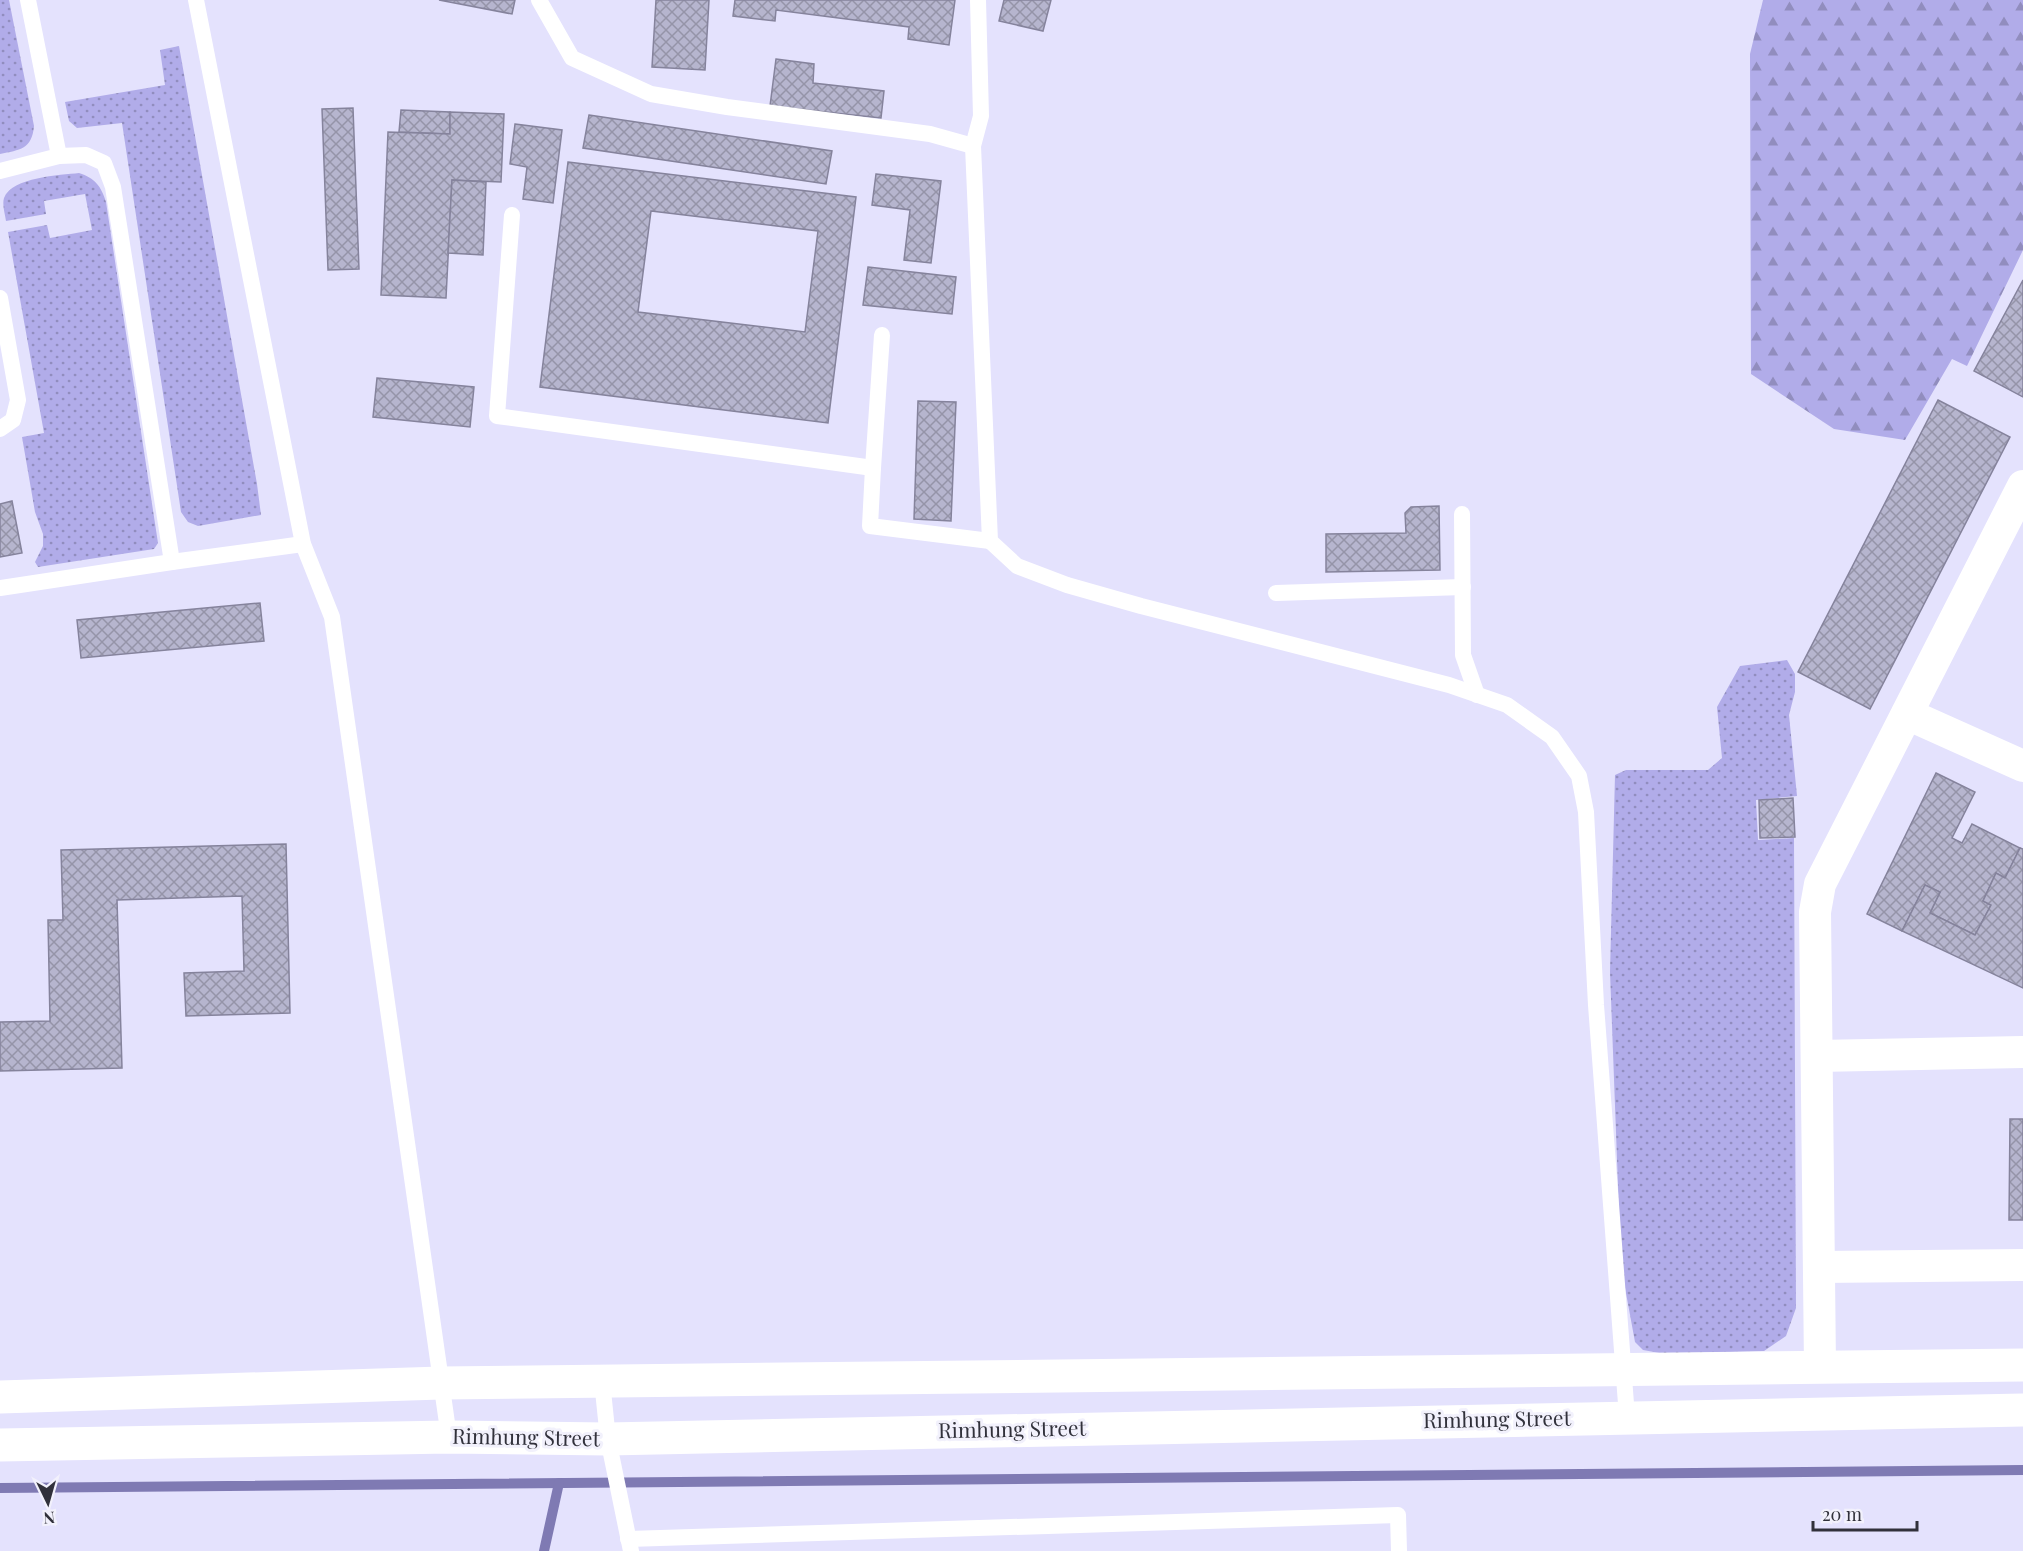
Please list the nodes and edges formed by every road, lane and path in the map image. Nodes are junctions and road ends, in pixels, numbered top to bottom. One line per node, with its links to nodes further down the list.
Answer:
1 (27, 0): 6 (lane)
2 (196, 0): 16 (lane)
3 (539, 0): 5 (lane)
4 (978, 0): 5 (lane)
5 (973, 146): 15 (lane)
6 (59, 156): 7 (lane); 17 (lane)
7 (0, 171)
8 (512, 215): 12 (lane)
9 (0, 298): 11 (lane)
10 (882, 335): 12 (lane)
11 (0, 429)
12 (873, 468): 15 (lane)
13 (2023, 486): 22 (street)
14 (1462, 514): 18 (lane)
15 (990, 541): 21 (lane)
16 (303, 544): 17 (lane); 32 (lane)
17 (172, 562): 19 (lane)
18 (1463, 587): 20 (lane); 21 (lane)
19 (0, 588)
20 (1276, 593)
21 (1477, 695): 30 (lane)
22 (1907, 714): 23 (street); 25 (street)
23 (2023, 766)
24 (2023, 1052): 25 (street)
25 (1817, 1056): 27 (street)
26 (2023, 1265): 27 (street)
27 (1820, 1267): 29 (street)
28 (2023, 1365): 29 (main road)
29 (1820, 1366): 30 (main road)
30 (1622, 1368): 31 (main road); 35 (lane)
31 (602, 1381): 32 (main road); 37 (lane)
32 (441, 1383): 33 (main road); 36 (lane)
33 (0, 1397)
34 (2023, 1410): 35 (main road, Rimhung Street)
35 (1627, 1417): 37 (main road, Rimhung Street)
36 (448, 1437): 37 (main road, Rimhung Street); 38 (main road, Rimhung Street)
37 (608, 1439): 39 (lane)
38 (0, 1445)
39 (629, 1545): 40 (lane)
40 (1399, 1551)

